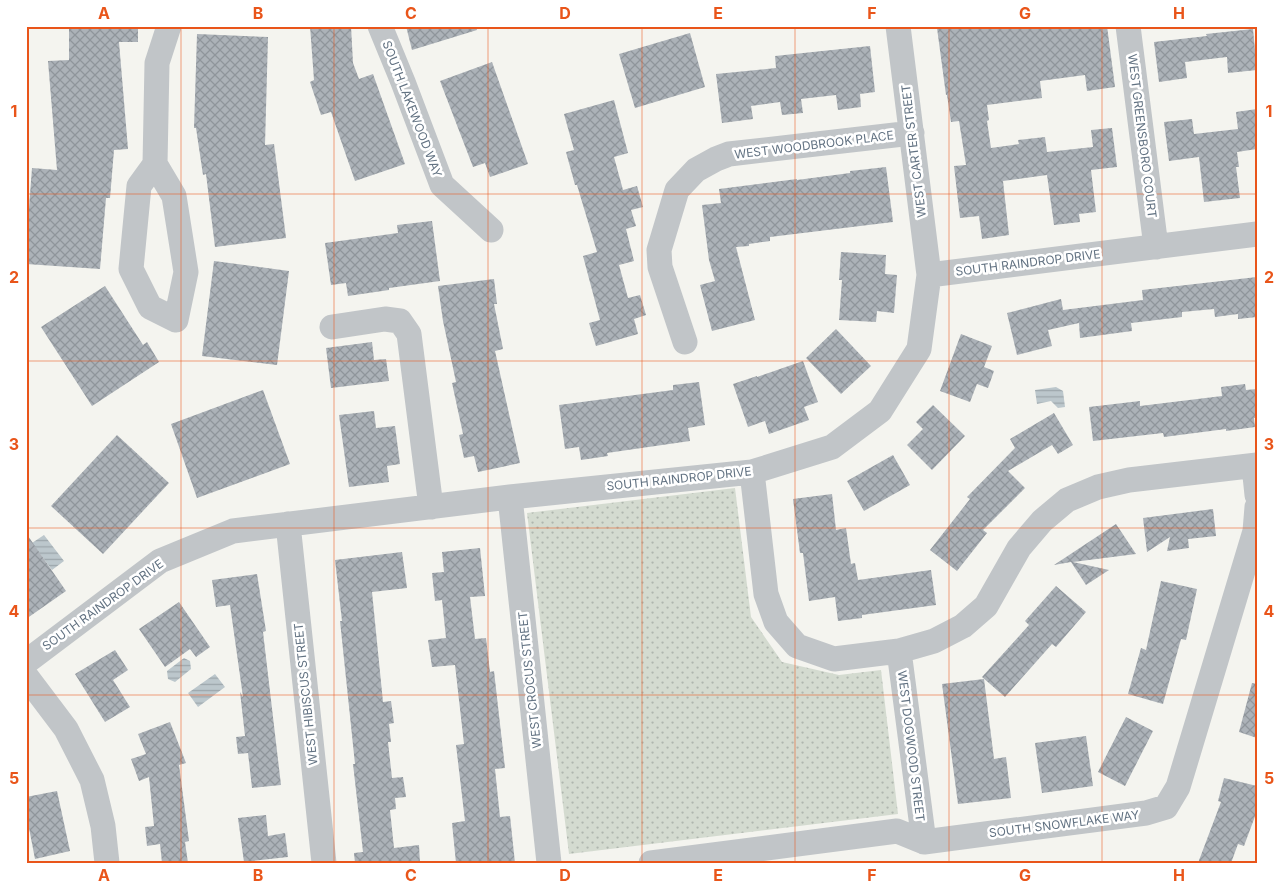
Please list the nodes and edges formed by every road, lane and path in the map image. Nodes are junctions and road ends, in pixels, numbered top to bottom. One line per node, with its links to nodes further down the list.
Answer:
1 (169, 26): 6 (street)
2 (380, 26): 7 (street, SOUTH LAKEWOOD WAY)
3 (898, 26): 5 (street, WEST CARTER STREET)
4 (1128, 26): 9 (street, WEST GREENSBORO COURT)
5 (912, 133): 10 (street, WEST CARTER STREET); 12 (street, WEST WOODBROOK PLACE)
6 (155, 164): 6 (street)
7 (491, 230)
8 (1257, 234): 9 (street, SOUTH RAINDROP DRIVE)
9 (1156, 247): 10 (street, SOUTH RAINDROP DRIVE)
10 (928, 275): 14 (street, SOUTH RAINDROP DRIVE)
11 (332, 327): 17 (street)
12 (685, 342)
13 (1255, 465): 15 (street); 20 (street)
14 (752, 472): 16 (street, SOUTH RAINDROP DRIVE); 20 (street)
15 (1257, 495)
16 (510, 497): 17 (street, SOUTH RAINDROP DRIVE); 26 (street, WEST CROCUS STREET)
17 (431, 507): 19 (street, SOUTH RAINDROP DRIVE)
18 (1257, 507): 23 (street, SOUTH SNOWFLAKE WAY)
19 (288, 524): 21 (street, SOUTH RAINDROP DRIVE); 25 (street, WEST HIBISCUS STREET)
20 (898, 651): 23 (street, WEST DOGWOOD STREET)
21 (26, 662)
22 (26, 676): 24 (street)
23 (924, 842): 27 (street, SOUTH SNOWFLAKE WAY)
24 (107, 863)
25 (324, 863)
26 (549, 863)
27 (651, 863)

